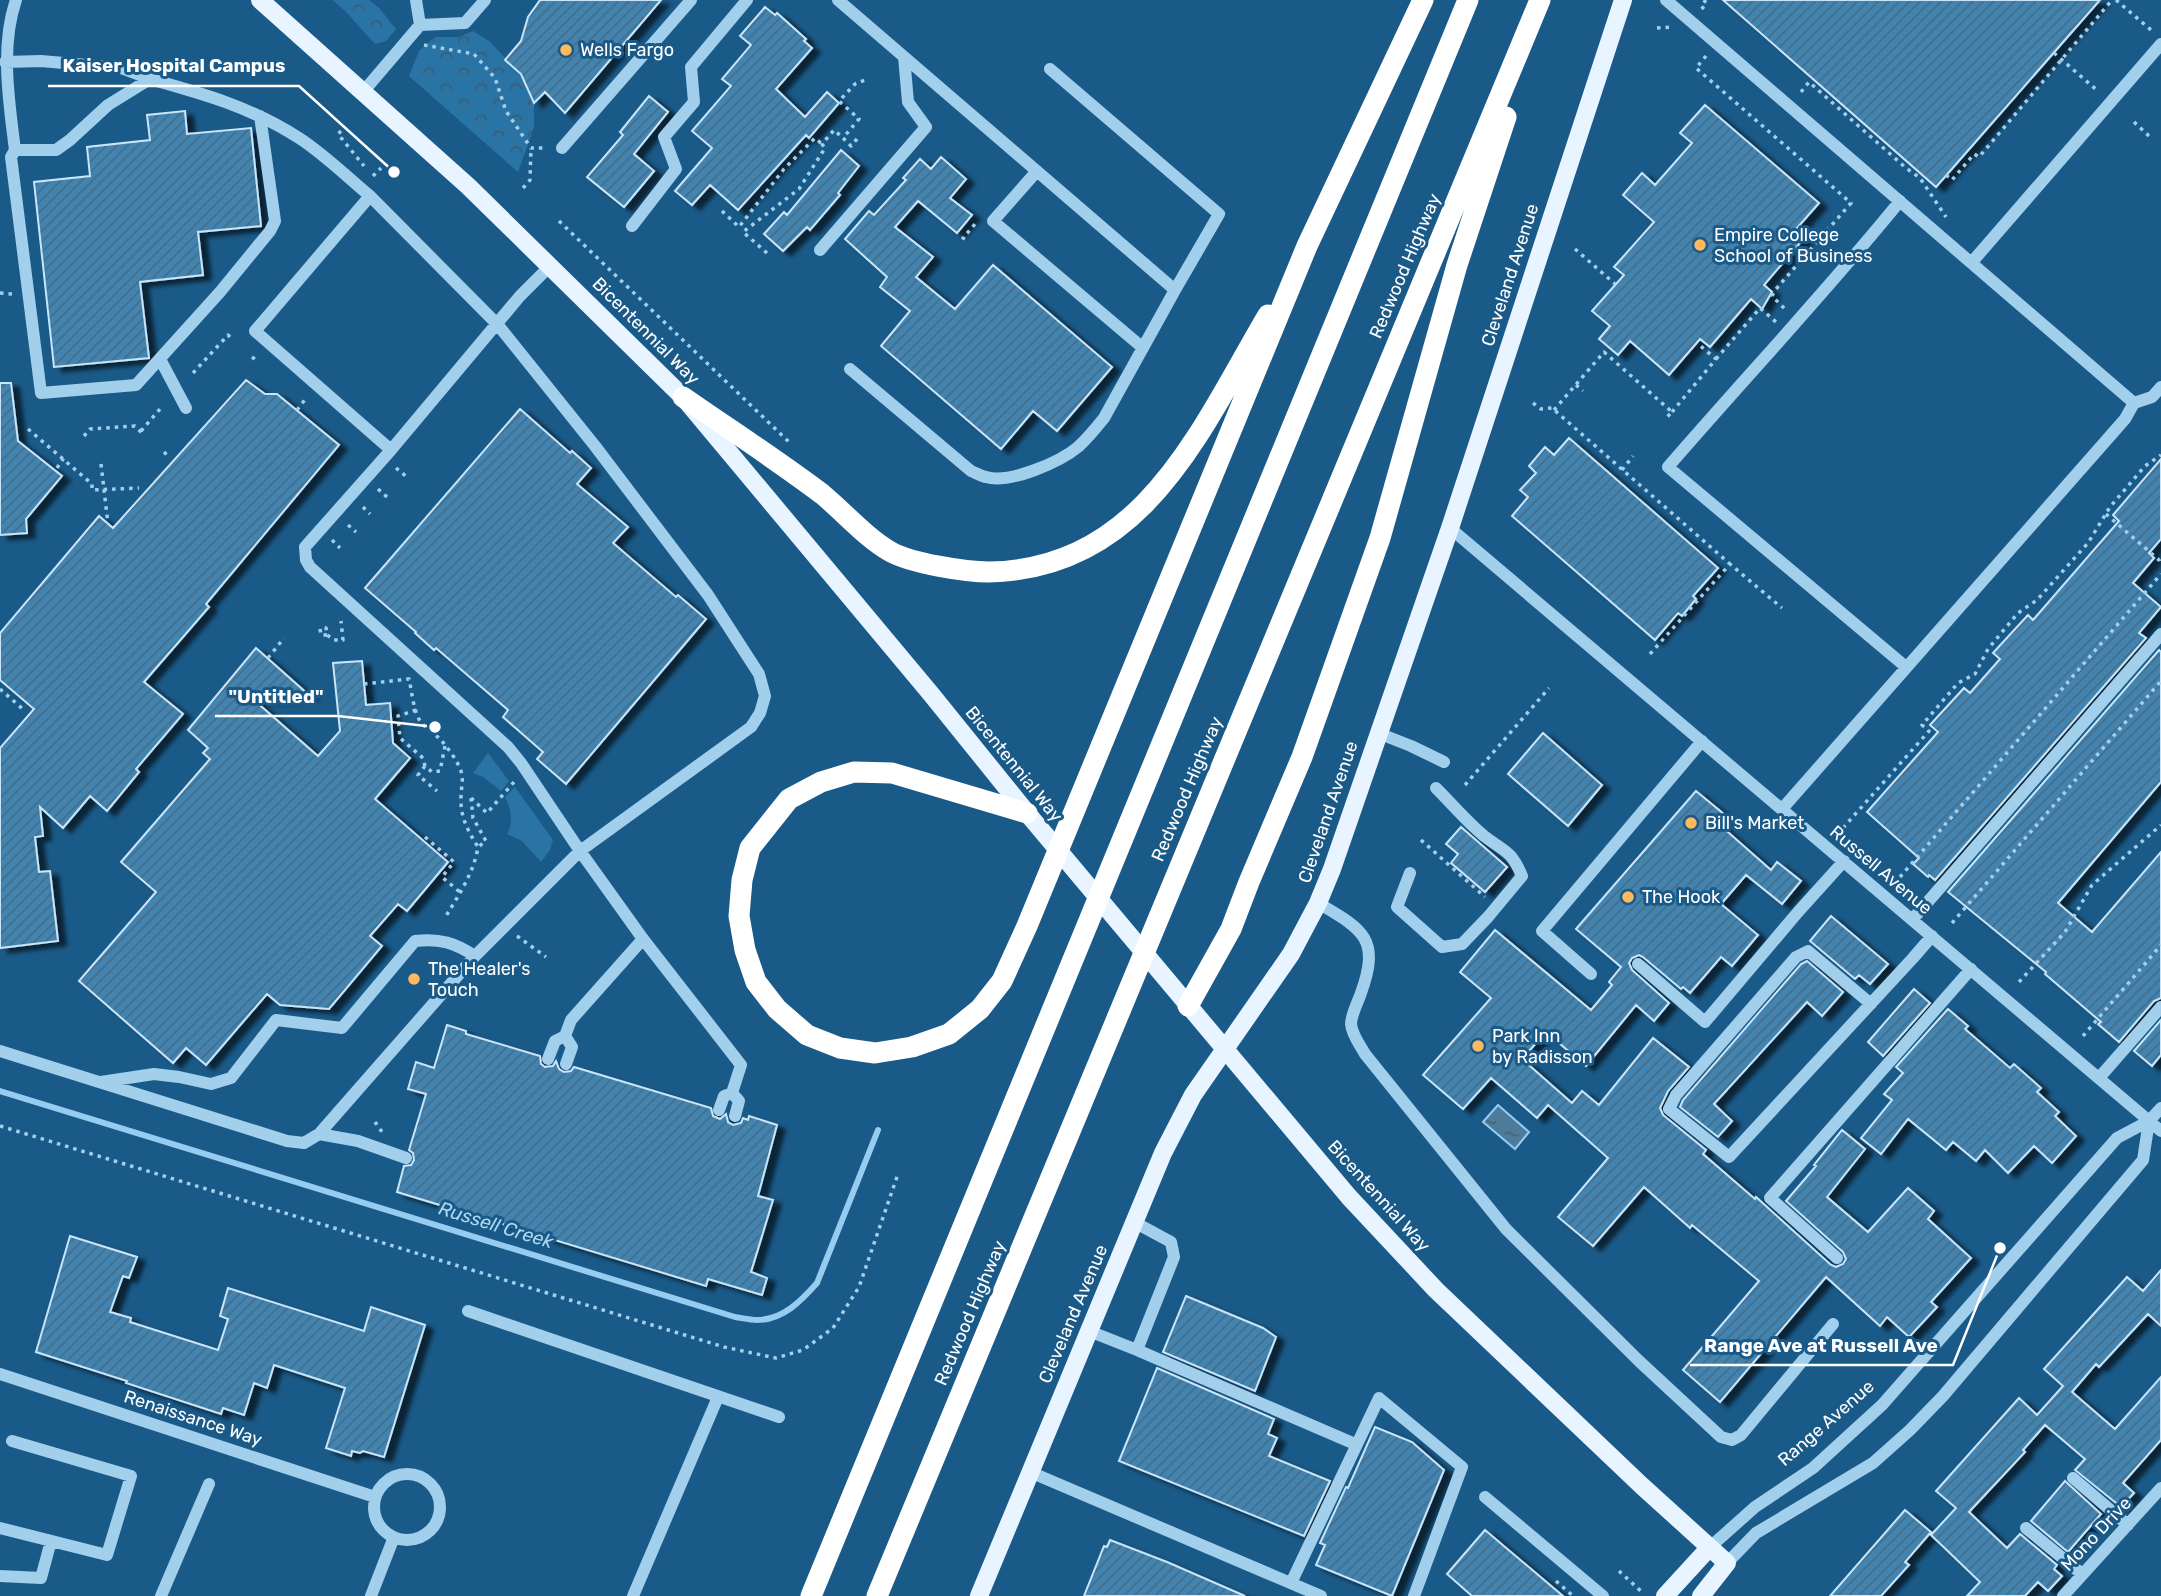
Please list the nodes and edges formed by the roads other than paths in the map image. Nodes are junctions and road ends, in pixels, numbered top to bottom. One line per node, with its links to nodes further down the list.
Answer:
1 (16, 0): 17 (street)
2 (260, 0): 20 (main road, Bicentennial Way)
3 (416, 0): 14 (street)
4 (485, 0): 14 (street)
5 (691, 0): 22 (street)
6 (747, 0): 27 (street)
7 (838, 0): 16 (street)
8 (1423, 0): 28 (highway)
9 (1468, 0): 109 (highway)
10 (1540, 0): 110 (highway, Redwood Highway)
11 (1548, 0): 63 (highway)
12 (1623, 0): 42 (main road, Cleveland Avenue)
13 (1666, 0): 26 (street)
14 (420, 25): 20 (street)
15 (2161, 44): 30 (street)
16 (904, 57): 24 (street); 29 (street)
17 (5, 62): 19 (street); 23 (street)
18 (1050, 69): 32 (street)
19 (150, 79): 21 (street); 23 (street)
20 (362, 92): 31 (main road, Bicentennial Way)
21 (260, 116): 25 (street); 35 (street)
22 (562, 148)
23 (9, 155): 35 (street)
24 (1037, 171): 32 (street); 34 (street)
25 (370, 196): 33 (street); 41 (street)
26 (1900, 201): 30 (street); 44 (street)
27 (632, 226)
28 (1307, 246): 38 (highway); 50 (highway)
29 (820, 250)
30 (1972, 262): 39 (street)
31 (551, 265): 33 (street); 38 (main road, Bicentennial Way)
32 (1175, 290): 34 (street)
33 (498, 326): 41 (street); 51 (street)
34 (1143, 348): 36 (street)
35 (160, 359): 40 (street)
36 (850, 369)
37 (2161, 387): 39 (street)
38 (683, 397): 50 (main road, Bicentennial Way)
39 (2134, 402): 44 (street)
40 (186, 408)
41 (391, 450): 51 (street)
42 (1450, 528): 45 (main road, Cleveland Avenue); 46 (street, Russell Avenue)
43 (2161, 634): 55 (street)
44 (1906, 667): 49 (street)
45 (1378, 733): 47 (street); 54 (main road, Cleveland Avenue)
46 (1702, 741): 49 (street, Russell Avenue); 61 (street)
47 (1444, 762)
48 (1436, 788): 53 (street)
49 (1782, 809): 52 (street, Russell Avenue)
50 (1027, 813): 63 (main road, Bicentennial Way)
51 (580, 851): 57 (street); 58 (street)
52 (1843, 862): 55 (street, Russell Avenue); 59 (street)
53 (1410, 873)
54 (1318, 903): 79 (main road, Cleveland Avenue); 82 (street)
55 (1912, 920): 56 (street, Russell Avenue)
56 (1931, 936): 60 (street, Russell Avenue); 62 (street)
57 (643, 939): 65 (street); 71 (street)
58 (475, 956): 70 (street); 77 (street)
59 (1638, 964)
60 (1971, 969): 69 (street, Russell Avenue); 80 (street)
61 (1591, 974)
62 (1871, 1004): 62 (street)
63 (1188, 1006): 101 (main road, Bicentennial Way)
64 (2161, 1007): 69 (street)
65 (565, 1036): 67 (street); 68 (street)
66 (0, 1051): 70 (street)
67 (548, 1059)
68 (566, 1064)
69 (2099, 1078): 75 (street, Russell Avenue)
70 (101, 1082): 77 (street)
71 (732, 1093): 73 (street); 74 (street)
72 (2161, 1108): 75 (street, Range Avenue)
73 (719, 1110)
74 (735, 1116)
75 (2149, 1121): 76 (street, Russell Avenue); 101 (street, Range Avenue); 102 (street)
76 (2161, 1131)
77 (319, 1134): 78 (street)
78 (407, 1158)
79 (1134, 1222): 83 (main road, Cleveland Avenue); 84 (street)
80 (1837, 1258)
81 (468, 1311): 86 (street)
82 (1833, 1324)
83 (1089, 1331): 84 (street); 90 (main road, Cleveland Avenue)
84 (1137, 1350): 89 (street)
85 (0, 1374): 94 (street, Renaissance Way)
86 (718, 1396): 87 (street); 108 (street)
87 (779, 1417)
88 (12, 1441): 100 (street)
89 (1355, 1444): 105 (street); 113 (street)
90 (1030, 1472): 105 (street); 111 (main road, Cleveland Avenue)
91 (2073, 1478): 96 (street)
92 (209, 1484): 106 (street)
93 (2158, 1492): 96 (street, Mono Drive)
94 (375, 1497): 99 (street); 99 (street)
95 (1485, 1497): 114 (street)
96 (2127, 1525): 103 (street, Mono Drive)
97 (0, 1528): 100 (street)
98 (2026, 1528): 103 (street)
99 (394, 1537): 107 (street)
100 (51, 1541): 104 (street)
101 (1709, 1548): 102 (main road, Bicentennial Way); 115 (main road, Range Avenue)
102 (1727, 1563): 116 (main road)
103 (2082, 1574): 117 (street, Mono Drive)
104 (0, 1576)
105 (1291, 1583): 112 (street)
106 (161, 1596)
107 (371, 1596)
108 (633, 1596)
109 (811, 1596)
110 (877, 1596)
111 (979, 1596)
112 (1321, 1596)
113 (1414, 1596)
114 (1603, 1596)
115 (1665, 1596)
116 (1701, 1596)
117 (2063, 1596)

